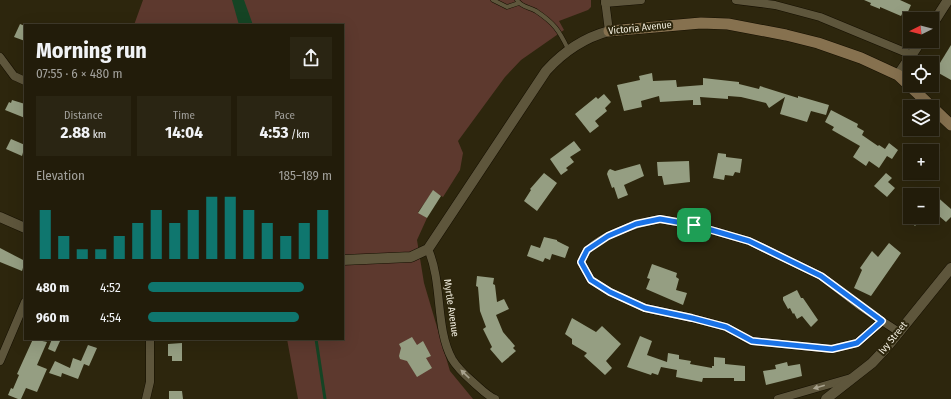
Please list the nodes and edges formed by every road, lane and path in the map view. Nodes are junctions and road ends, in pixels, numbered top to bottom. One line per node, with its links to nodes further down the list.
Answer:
1 (493, 0): 6 (lane)
2 (641, 0): 5 (street)
3 (736, 0): 11 (street)
4 (948, 0): 7 (street)
5 (605, 1): 8 (street)
6 (518, 2): 10 (lane)
7 (939, 14)
8 (609, 31): 10 (street, Victoria Avenue); 13 (main road, Victoria Avenue)
9 (916, 48): 11 (street)
10 (569, 49): 20 (street, Victoria Avenue)
11 (912, 55): 13 (street)
12 (0, 58): 14 (street)
13 (898, 75): 15 (main road, Victoria Avenue)
14 (24, 81)
15 (925, 100)
16 (939, 114): 17 (main road, Victoria Avenue)
17 (951, 125)
18 (0, 217): 19 (street)
19 (24, 228)
20 (428, 249): 21 (street); 31 (street, Myrtle Avenue, one-way to 20)
21 (344, 260)
22 (951, 268): 25 (street, Ivy Street)
23 (24, 304): 27 (street)
24 (882, 321): 24 (street); 25 (street)
25 (899, 332): 28 (street, Ivy Street)
26 (150, 340): 30 (street)
27 (0, 361)
28 (851, 378): 29 (street, one-way to 29); 32 (street, Ivy Street)
29 (785, 398)
30 (146, 399)
31 (495, 399)
32 (826, 399)

